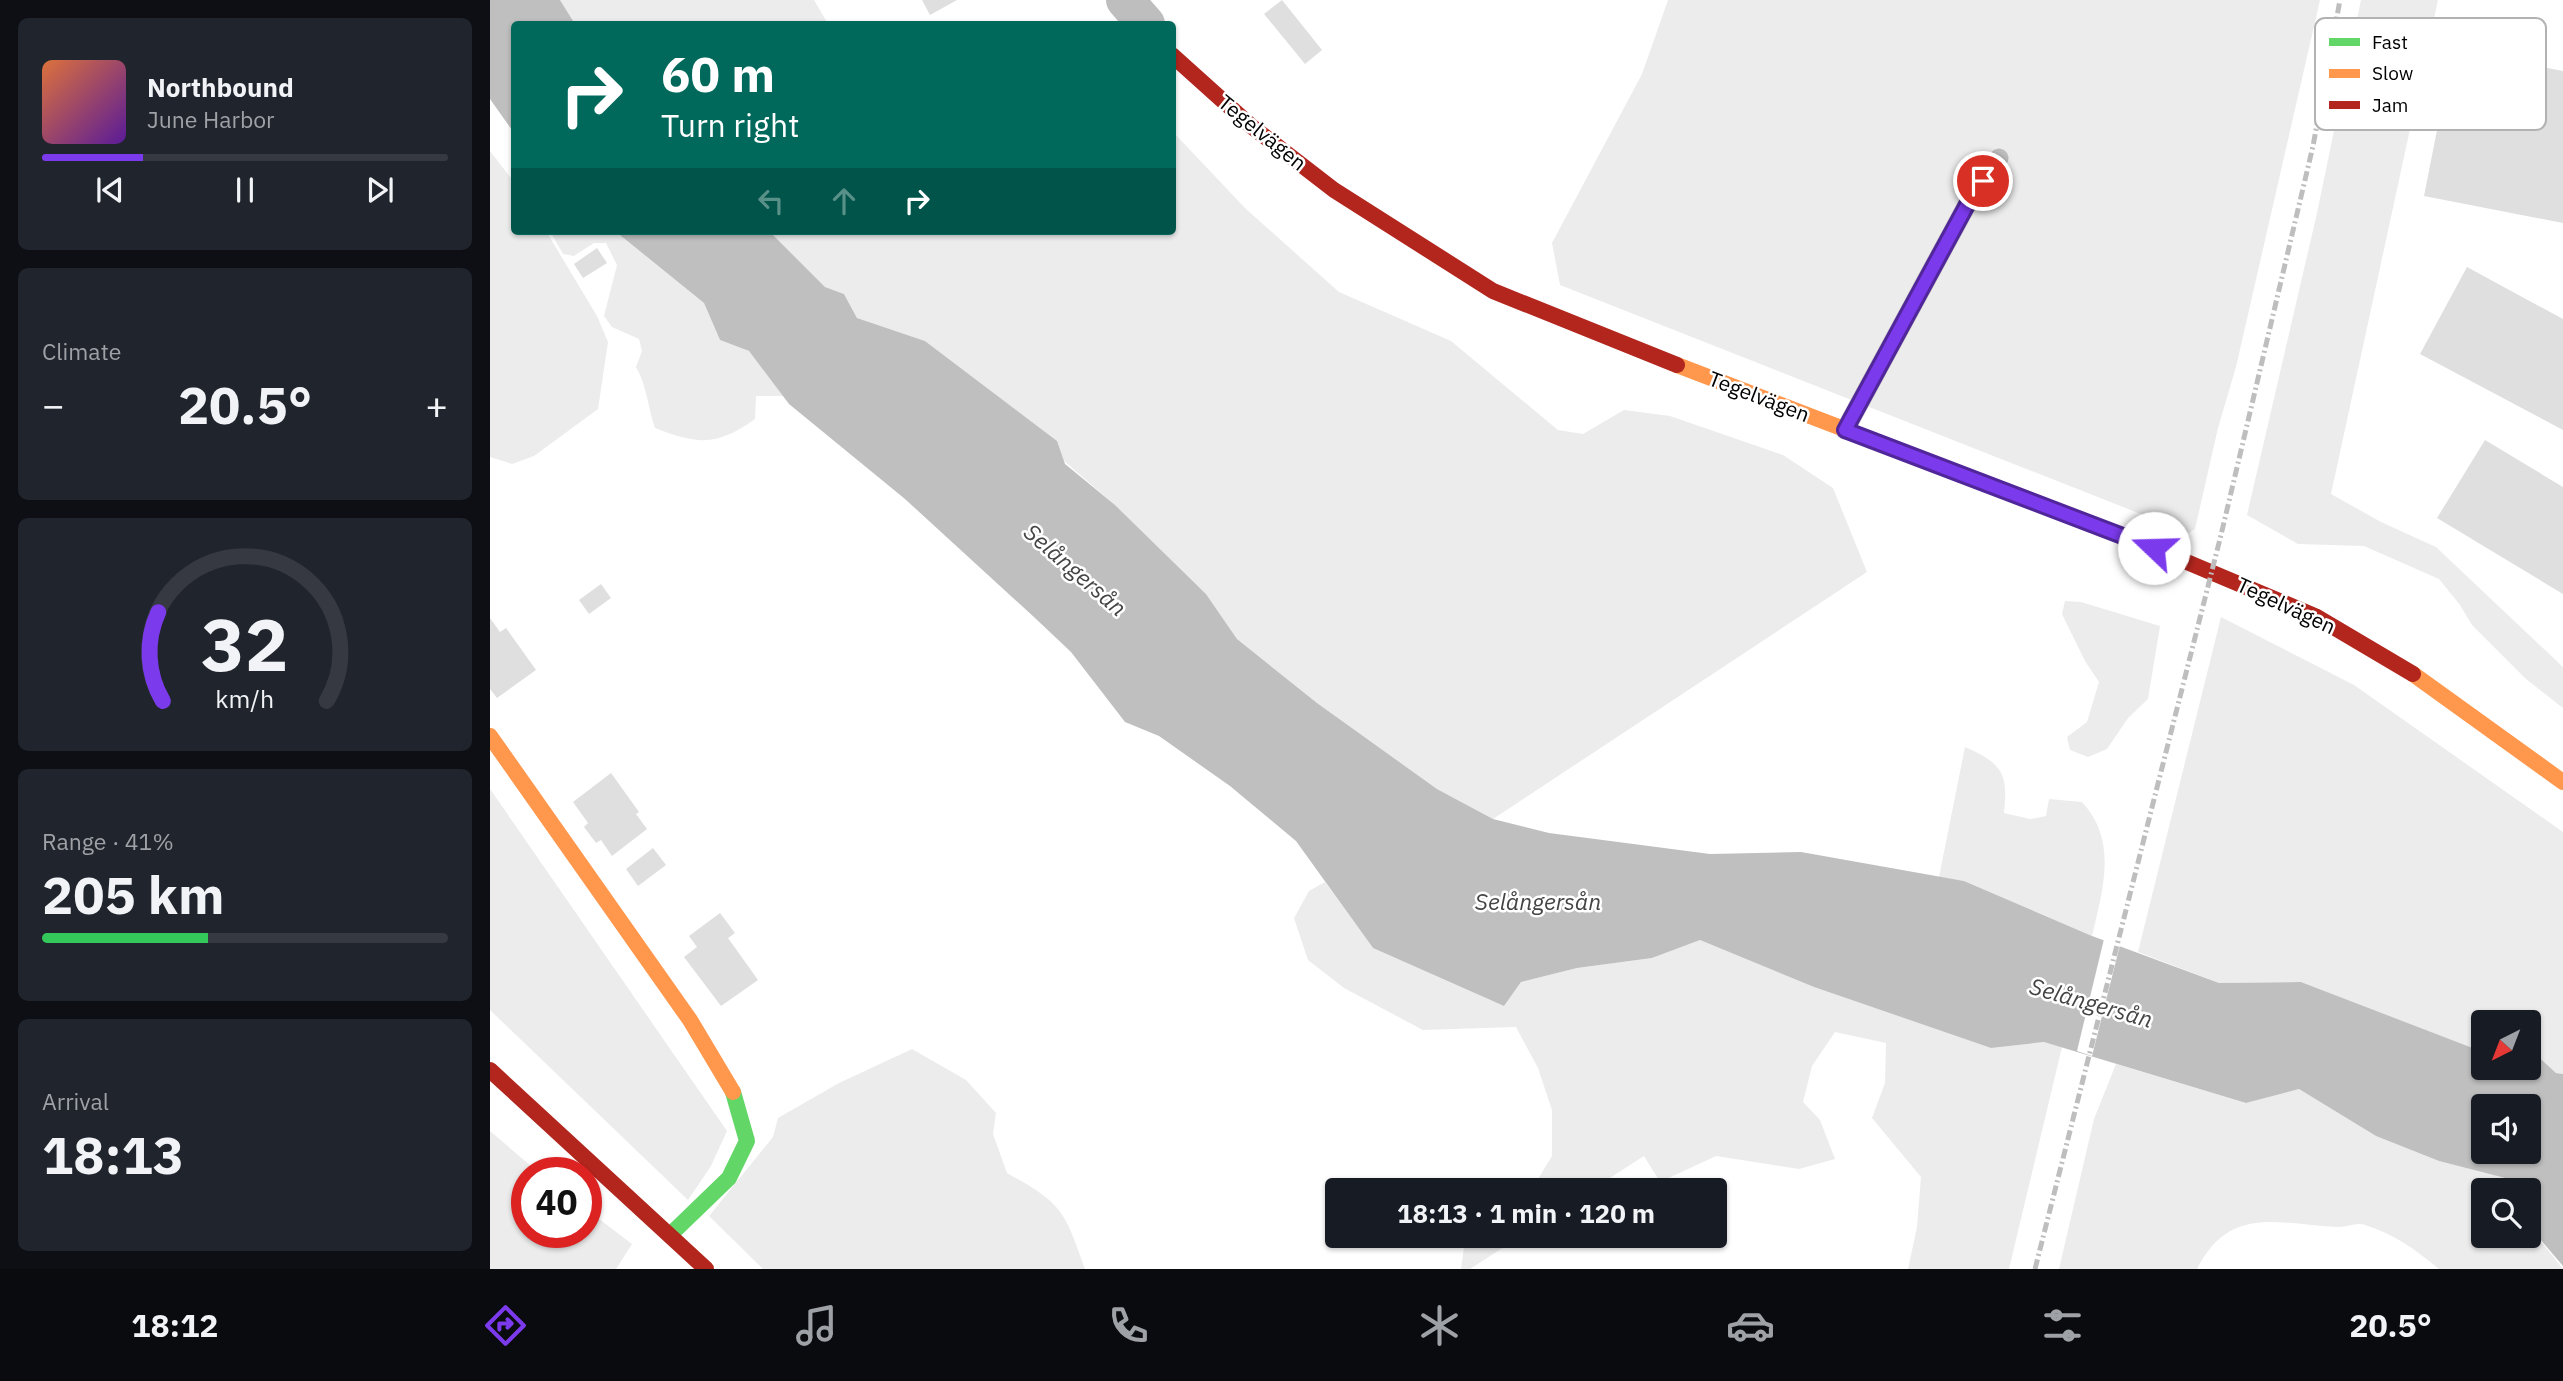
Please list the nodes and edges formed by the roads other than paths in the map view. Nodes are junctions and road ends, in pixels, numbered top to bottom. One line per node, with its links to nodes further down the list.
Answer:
1 (1125, 0): 2 (street)
2 (1143, 21)
3 (1176, 59): 5 (street, Tegelvägen)
4 (1999, 158): 5 (lane)
5 (1845, 430): 7 (street, Tegelvägen)
6 (490, 736): 9 (street)
7 (2563, 782)
8 (490, 1070): 9 (street)
9 (670, 1235): 10 (street)
10 (706, 1269)

